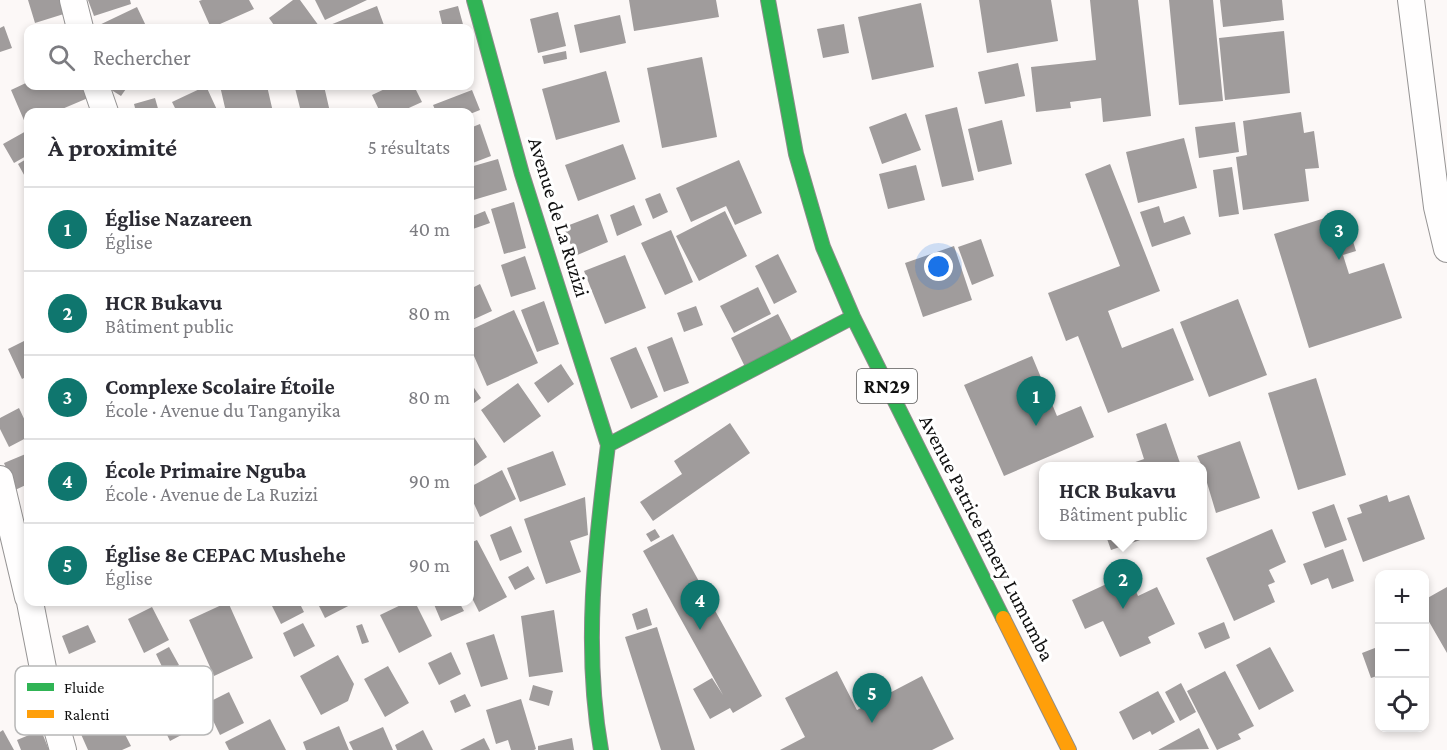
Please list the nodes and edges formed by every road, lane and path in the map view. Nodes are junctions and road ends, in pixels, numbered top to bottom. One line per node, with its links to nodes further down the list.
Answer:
1 (73, 0): 5 (street)
2 (474, 0): 10 (street, Avenue de La Ruzizi)
3 (768, 0): 9 (street, Avenue Patrice Emery Lumumba / RN29)
4 (1411, 0): 8 (street)
5 (80, 24)
6 (97, 90): 7 (street)
7 (104, 108)
8 (1447, 249)
9 (853, 317): 10 (street); 18 (street, Avenue Patrice Emery Lumumba / RN29)
10 (608, 445): 17 (street)
11 (0, 479): 12 (street)
12 (24, 580)
13 (31, 606): 14 (street)
14 (43, 666)
15 (59, 735): 16 (street)
16 (63, 750)
17 (601, 750)
18 (1069, 750)

